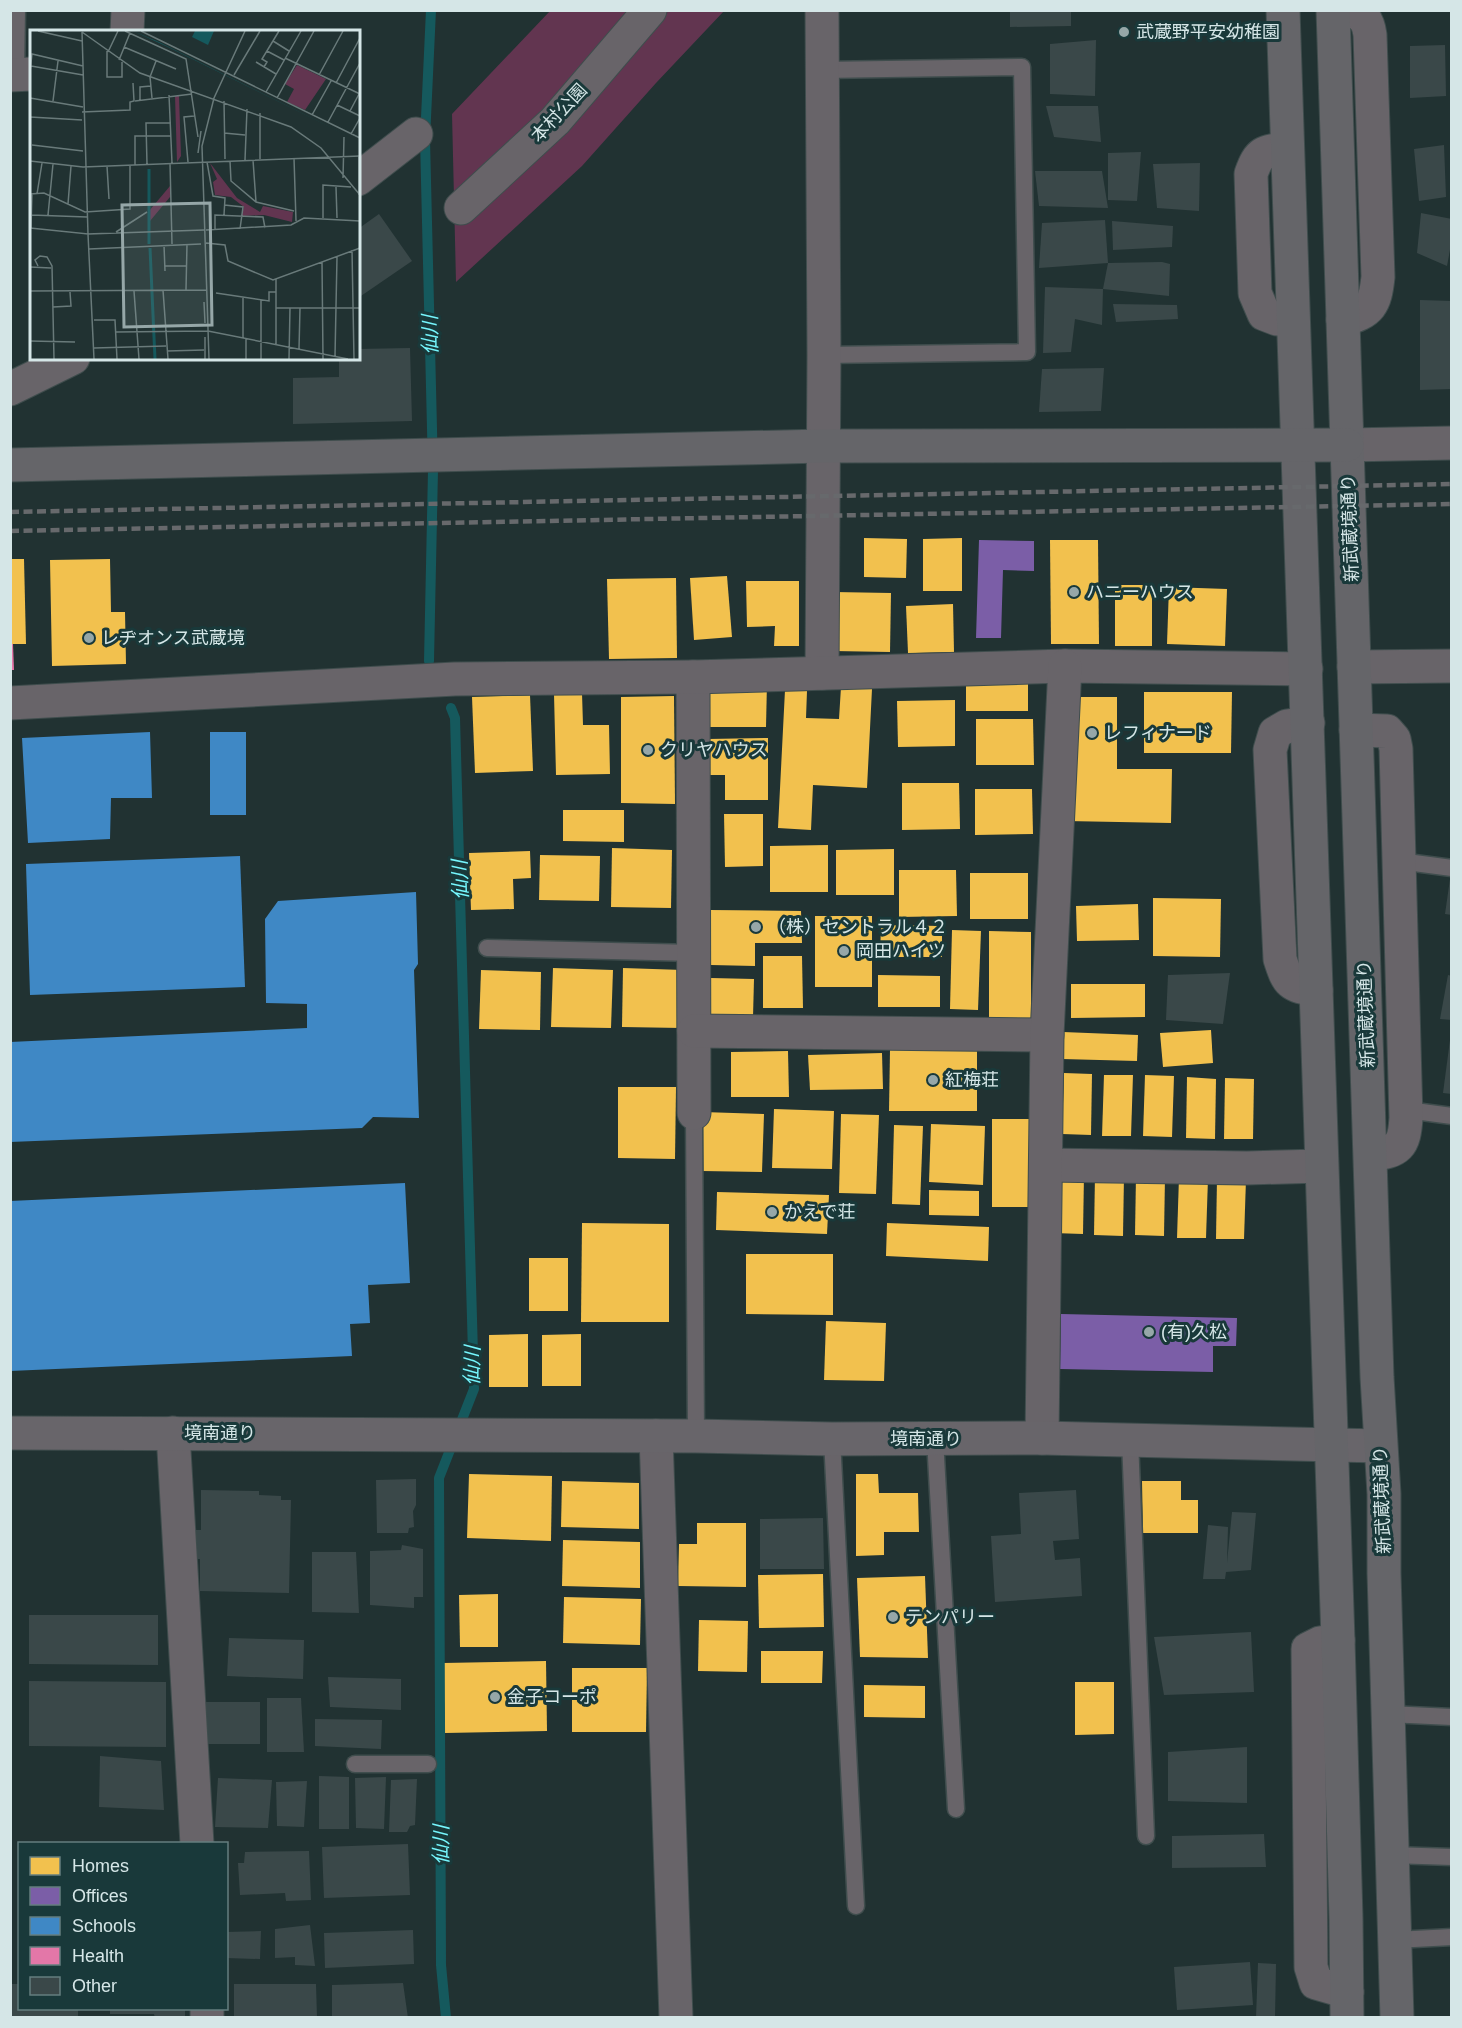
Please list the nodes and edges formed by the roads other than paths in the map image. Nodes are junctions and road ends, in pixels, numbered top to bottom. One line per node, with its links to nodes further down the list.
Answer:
1 (17, 10): 10 (lane)
2 (128, 10): 8 (street)
3 (650, 10): 13 (street, 本村公園)
4 (822, 10): 9 (street)
5 (1283, 10): 19 (main road)
6 (1333, 10): 14 (main road, 新武蔵境通り)
7 (1351, 10): 14 (street)
8 (128, 30)
9 (822, 70): 15 (street); 15 (lane)
10 (19, 74)
11 (416, 134): 12 (street)
12 (360, 177)
13 (460, 208)
14 (1343, 320): 20 (main road, 新武蔵境通り)
15 (824, 355): 21 (street)
16 (69, 360): 17 (street)
17 (10, 389)
18 (1452, 443): 20 (street)
19 (1297, 445): 20 (main road); 21 (main road); 26 (main road)
20 (1347, 445): 25 (main road, 新武蔵境通り)
21 (823, 446): 22 (main road); 27 (street)
22 (10, 465)
23 (1065, 666): 26 (street); 27 (street); 36 (street)
24 (1452, 666): 25 (street)
25 (1354, 667): 30 (main road, 新武蔵境通り)
26 (1306, 669): 42 (main road)
27 (822, 673): 28 (street)
28 (693, 677): 29 (street); 34 (street)
29 (10, 703)
30 (1356, 730): 31 (street); 40 (main road, 新武蔵境通り)
31 (1399, 861): 32 (lane); 37 (street)
32 (1452, 868)
33 (487, 948): 34 (lane)
34 (694, 952): 35 (street)
35 (694, 1031): 36 (street); 38 (street)
36 (1047, 1035): 41 (street)
37 (1407, 1110): 39 (lane); 40 (street)
38 (694, 1113): 46 (lane)
39 (1452, 1116)
40 (1371, 1155): 52 (main road, 新武蔵境通り)
41 (1046, 1165): 42 (street); 47 (street)
42 (1321, 1166): 51 (main road)
43 (10, 1433): 44 (street, 境南通り)
44 (174, 1433): 45 (street, 境南通り); 59 (street)
45 (656, 1436): 46 (street, 境南通り); 66 (street)
46 (696, 1436): 49 (street, 境南通り)
47 (1042, 1438): 48 (street, 境南通り); 50 (street, 境南通り)
48 (935, 1439): 49 (street, 境南通り); 57 (lane)
49 (832, 1440): 62 (lane)
50 (1130, 1440): 51 (street, 境南通り); 58 (lane)
51 (1331, 1445): 52 (street, 境南通り); 65 (main road)
52 (1380, 1446): 53 (main road, 新武蔵境通り)
53 (1388, 1714): 54 (lane); 60 (main road, 新武蔵境通り)
54 (1452, 1717)
55 (355, 1764): 56 (lane)
56 (428, 1764)
57 (956, 1809)
58 (1146, 1836)
59 (197, 1842)
60 (1392, 1855): 61 (lane); 64 (main road, 新武蔵境通り)
61 (1452, 1857)
62 (856, 1906)
63 (1452, 1937): 64 (lane)
64 (1395, 1940): 67 (main road, 新武蔵境通り)
65 (1347, 2005)
66 (676, 2018)
67 (1397, 2018)

